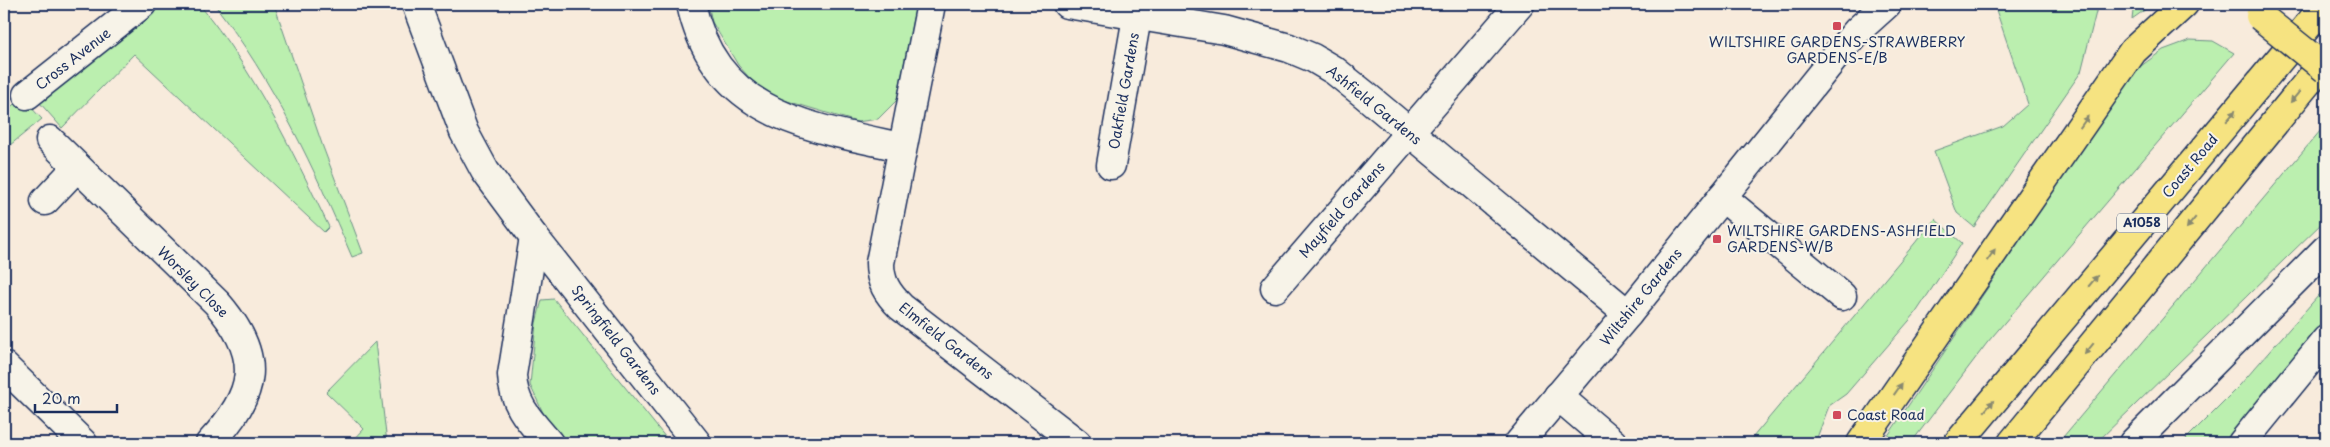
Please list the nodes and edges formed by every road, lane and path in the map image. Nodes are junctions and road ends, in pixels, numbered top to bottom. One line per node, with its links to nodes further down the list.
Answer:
1 (142, 4): 14 (street, Cross Avenue)
2 (416, 4): 22 (street, Springfield Gardens)
3 (691, 4): 17 (street)
4 (932, 4): 17 (street, Elmfield Gardens)
5 (1068, 4): 11 (street, Ashfield Gardens)
6 (1520, 4): 15 (street, Mayfield Gardens)
7 (1887, 4): 20 (street, Wiltshire Gardens)
8 (2184, 4): 37 (main road, one-way to 8)
9 (2326, 4): 38 (main road, Coast Road / A1058, one-way to 9)
10 (2260, 16): 13 (main road, bridge)
11 (1137, 17): 15 (street, Ashfield Gardens); 18 (street, Oakfield Gardens)
12 (2326, 60): 39 (main road, A1058, one-way to 39)
13 (2326, 69)
14 (27, 95)
15 (1409, 133): 24 (street, Mayfield Gardens); 26 (street, Ashfield Gardens)
16 (50, 140): 19 (street, Worsley Close)
17 (901, 147): 34 (street, Elmfield Gardens)
18 (1111, 165)
19 (77, 167): 21 (street); 31 (street, Worsley Close)
20 (1722, 197): 25 (street); 26 (street, Wiltshire Gardens)
21 (45, 201)
22 (534, 237): 32 (street); 33 (street, Springfield Gardens)
23 (2326, 249): 40 (street)
24 (1275, 288)
25 (1842, 296)
26 (1628, 314): 29 (street, Wiltshire Gardens)
27 (2326, 340): 41 (street)
28 (4, 366): 30 (street)
29 (1558, 396): 35 (street, Wiltshire Gardens); 36 (street)
30 (83, 443)
31 (210, 443)
32 (549, 443)
33 (697, 443)
34 (1077, 443)
35 (1520, 443)
36 (1613, 443)
37 (1861, 443)
38 (1958, 443)
39 (2012, 443)
40 (2133, 443)
41 (2242, 443)

